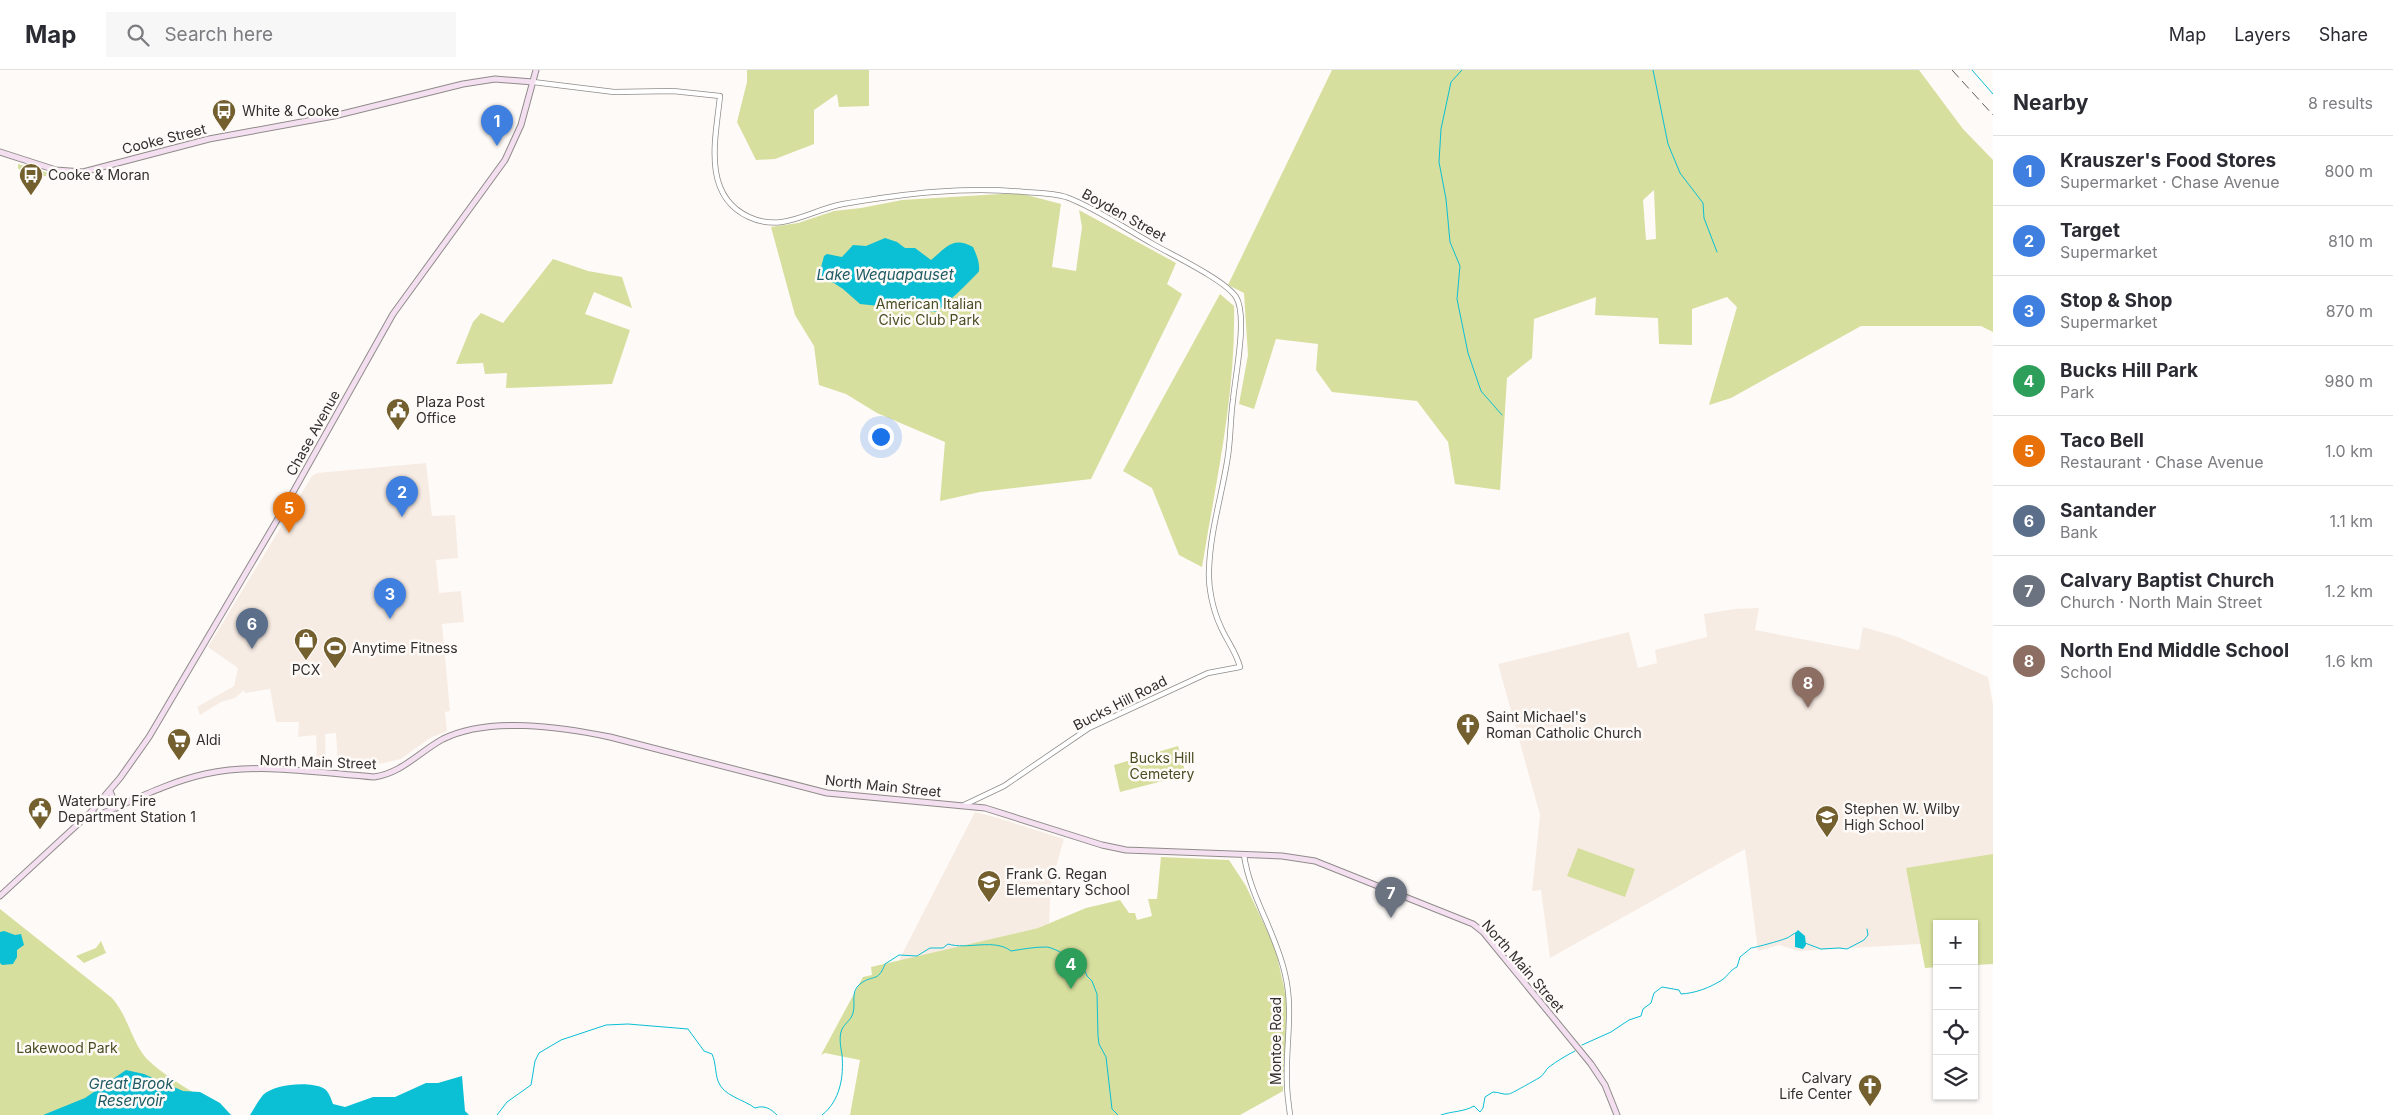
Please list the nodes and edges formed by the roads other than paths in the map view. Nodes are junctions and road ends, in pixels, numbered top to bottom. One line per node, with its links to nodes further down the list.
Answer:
1 (536, 70): 2 (main road, Chase Avenue)
2 (533, 82): 3 (street, Cooke Street); 4 (main road, Cooke Street); 6 (main road, Chase Avenue)
3 (720, 96): 5 (street, Boyden Street)
4 (0, 152)
5 (1240, 667): 7 (street, Bucks Hill Road)
6 (110, 791): 8 (main road); 9 (main road, Chase Avenue)
7 (964, 805): 8 (main road, North Main Street); 10 (main road, North Main Street)
8 (117, 808): 9 (main road, North Main Street)
9 (87, 816): 11 (main road, North Main Street)
10 (1244, 854): 12 (street, Montoe Road); 13 (main road, North Main Street)
11 (0, 896)
12 (1290, 1115)
13 (1617, 1115)

